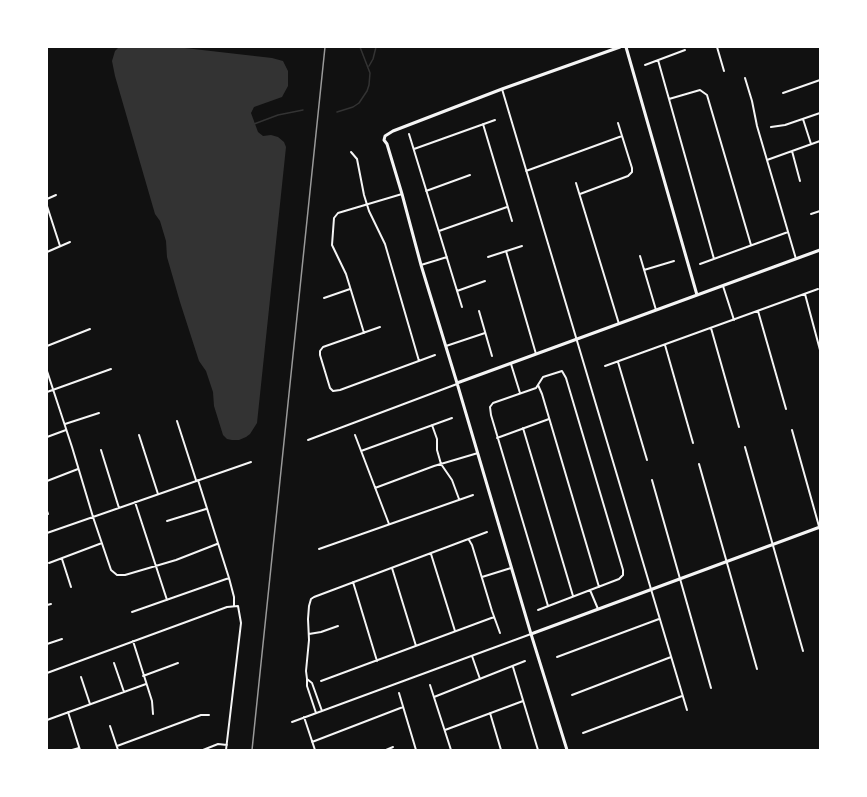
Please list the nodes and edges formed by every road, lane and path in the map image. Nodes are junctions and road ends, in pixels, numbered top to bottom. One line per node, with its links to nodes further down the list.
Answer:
1 (620, 47): 10 (street)
2 (626, 47): 66 (street)
3 (717, 47): 7 (street)
4 (685, 50): 5 (street)
5 (658, 60): 6 (street); 12 (street)
6 (645, 65)
7 (724, 71)
8 (745, 78): 26 (street)
9 (820, 80): 11 (street)
10 (502, 89): 27 (street); 32 (street)
11 (783, 93)
12 (669, 99): 47 (street); 54 (street)
13 (820, 112): 14 (street)
14 (803, 119): 18 (street); 22 (street)
15 (495, 120): 17 (street)
16 (618, 123): 20 (street)
17 (483, 124): 23 (street); 38 (street)
18 (771, 127)
19 (409, 134): 23 (street)
20 (622, 136): 27 (street); 33 (street)
21 (820, 141): 22 (street)
22 (811, 144): 24 (street)
23 (414, 149): 31 (street)
24 (792, 151): 26 (street); 29 (street)
25 (351, 152): 36 (street)
26 (767, 160): 43 (street)
27 (526, 171): 79 (street)
28 (470, 175): 31 (street)
29 (800, 181)
30 (576, 183): 33 (street)
31 (426, 191): 42 (street)
32 (402, 194): 36 (street); 58 (street)
33 (580, 194): 73 (street)
34 (56, 196): 35 (street)
35 (47, 199)
36 (367, 204): 62 (street); 87 (street)
37 (47, 206): 45 (street)
38 (508, 206): 41 (street); 42 (street)
39 (820, 211): 40 (street)
40 (811, 214)
41 (512, 221)
42 (439, 231): 52 (street)
43 (788, 232): 47 (street); 55 (street)
44 (70, 242): 45 (street)
45 (60, 246): 49 (street)
46 (522, 246): 50 (street)
47 (751, 246): 54 (street)
48 (820, 250): 55 (street)
49 (47, 252)
50 (506, 252): 53 (street); 84 (street)
51 (640, 256): 59 (street)
52 (447, 257): 58 (street); 64 (street)
53 (488, 257)
54 (714, 259): 57 (street)
55 (796, 259): 61 (street)
56 (674, 260): 59 (street)
57 (700, 264)
58 (421, 265): 82 (street)
59 (644, 270): 69 (street)
60 (485, 281): 64 (street)
61 (723, 286): 66 (street); 72 (street)
62 (350, 289): 67 (street); 77 (street)
63 (818, 289): 65 (street)
64 (457, 291): 68 (street)
65 (804, 294): 71 (street); 83 (street)
66 (697, 296): 69 (street)
67 (324, 298)
68 (462, 307)
69 (656, 310): 73 (street)
70 (479, 311): 78 (street)
71 (758, 311): 72 (street); 98 (street)
72 (734, 320): 75 (street)
73 (618, 324): 79 (street)
74 (380, 327): 77 (street)
75 (711, 328): 80 (street); 105 (street)
76 (90, 329): 81 (street)
77 (364, 333): 87 (street)
78 (485, 333): 82 (street); 86 (street)
79 (576, 340): 84 (street); 161 (street)
80 (665, 345): 88 (street); 114 (street)
81 (47, 346)
82 (446, 346): 93 (street)
83 (820, 350)
84 (536, 354): 89 (street)
85 (435, 355): 87 (street)
86 (492, 356)
87 (418, 361)
88 (618, 362): 90 (street); 119 (street)
89 (511, 364): 93 (street); 97 (street)
90 (605, 366)
91 (111, 369): 95 (street)
92 (47, 371): 95 (street)
93 (457, 383): 113 (street); 118 (street)
94 (538, 385): 97 (street); 101 (street); 159 (street)
95 (53, 390): 96 (street); 103 (street)
96 (47, 392)
97 (520, 393): 112 (street)
98 (786, 409)
99 (99, 413): 103 (street)
100 (452, 418): 104 (street)
101 (550, 419): 106 (street); 159 (street)
102 (177, 421): 124 (street)
103 (65, 424): 107 (street)
104 (432, 425): 117 (street); 121 (street)
105 (739, 427)
106 (523, 428): 112 (street); 162 (street)
107 (66, 430): 111 (street); 123 (street)
108 (792, 430): 139 (street)
109 (355, 435): 117 (street)
110 (139, 436): 128 (street)
111 (47, 437)
112 (497, 438): 167 (street)
113 (308, 440)
114 (693, 443)
115 (745, 447): 145 (street)
116 (101, 450): 132 (street)
117 (361, 451): 127 (street)
118 (478, 453): 121 (street); 153 (street)
119 (647, 460)
120 (251, 462): 124 (street)
121 (441, 464): 127 (street); 130 (street)
122 (699, 464): 149 (street)
123 (78, 469): 126 (street); 136 (street)
124 (197, 480): 128 (street); 133 (street)
125 (652, 480): 156 (street)
126 (47, 481)
127 (375, 488): 138 (street)
128 (158, 494): 131 (street)
129 (473, 495): 130 (street)
130 (459, 500): 138 (street)
131 (135, 502): 132 (street); 151 (street)
132 (119, 508): 136 (street)
133 (206, 509): 137 (street); 144 (street)
134 (47, 510): 135 (street)
135 (48, 514)
136 (93, 517): 141 (street); 143 (street)
137 (167, 521)
138 (389, 524): 146 (street)
139 (820, 528): 145 (street)
140 (487, 532): 142 (street)
141 (47, 533)
142 (469, 539): 147 (street); 154 (street)
143 (102, 543): 148 (street); 151 (street)
144 (217, 544): 151 (street); 155 (street)
145 (773, 544): 149 (street); 182 (street)
146 (319, 549)
147 (431, 554): 152 (street); 174 (street)
148 (62, 559): 150 (street); 158 (street)
149 (727, 561): 156 (street); 191 (street)
150 (49, 563)
151 (156, 566): 163 (street)
152 (392, 568): 157 (street); 181 (street)
153 (511, 568): 154 (street); 177 (street)
154 (482, 577): 171 (street)
155 (229, 578): 163 (street); 166 (street)
156 (680, 578): 161 (street); 200 (street)
157 (353, 582): 176 (street); 186 (street)
158 (72, 587)
159 (599, 587): 160 (street)
160 (590, 590): 162 (street); 168 (street)
161 (650, 590): 168 (street); 172 (street)
162 (573, 596): 167 (street)
163 (167, 600): 170 (street)
164 (51, 604): 165 (street)
165 (47, 605)
166 (234, 606): 179 (street); 223 (street)
167 (548, 606): 169 (street)
168 (598, 609): 177 (street)
169 (538, 610)
170 (132, 612)
171 (494, 617): 174 (street); 175 (street)
172 (659, 619): 184 (street); 185 (street)
173 (338, 626): 176 (street)
174 (455, 631): 181 (street)
175 (500, 633)
176 (309, 634): 195 (street)
177 (531, 634): 183 (street); 237 (street)
178 (62, 639): 180 (street)
179 (133, 641): 192 (street); 193 (street)
180 (47, 644)
181 (416, 646): 186 (street)
182 (803, 651)
183 (472, 656): 196 (street); 210 (street)
184 (557, 657)
185 (671, 657): 203 (street); 204 (street)
186 (377, 661): 197 (street)
187 (525, 661): 190 (street)
188 (114, 663): 201 (street)
189 (178, 663): 193 (street)
190 (513, 667): 196 (street); 206 (street)
191 (757, 669)
192 (47, 673)
193 (143, 676): 198 (street)
194 (81, 677): 207 (street)
195 (307, 679): 210 (street); 212 (street)
196 (480, 679): 205 (street)
197 (321, 681)
198 (146, 684): 201 (street); 213 (street)
199 (430, 685): 205 (street)
200 (711, 688)
201 (124, 692): 207 (street)
202 (399, 693): 208 (street)
203 (572, 695)
204 (682, 696): 209 (street); 221 (street)
205 (434, 697): 220 (street)
206 (523, 701): 214 (street); 236 (street)
207 (90, 704): 211 (street)
208 (403, 707): 222 (street); 233 (street)
209 (687, 710)
210 (322, 711): 212 (street)
211 (68, 712): 217 (street); 226 (street)
212 (316, 713): 216 (street)
213 (153, 714)
214 (490, 714): 220 (street); 235 (street)
215 (209, 715): 224 (street)
216 (304, 718): 218 (street); 222 (street)
217 (47, 720)
218 (292, 722)
219 (110, 726): 224 (street)
220 (445, 730): 234 (street)
221 (583, 733)
222 (312, 742): 231 (street)
223 (227, 745): 229 (street); 230 (street)
224 (117, 746): 228 (street)
225 (393, 747): 232 (street)
226 (79, 749): 227 (street)
227 (72, 750)
228 (118, 750)
229 (203, 750)
230 (226, 750)
231 (315, 750)
232 (386, 750)
233 (416, 750)
234 (451, 750)
235 (501, 750)
236 (538, 750)
237 (567, 750)

